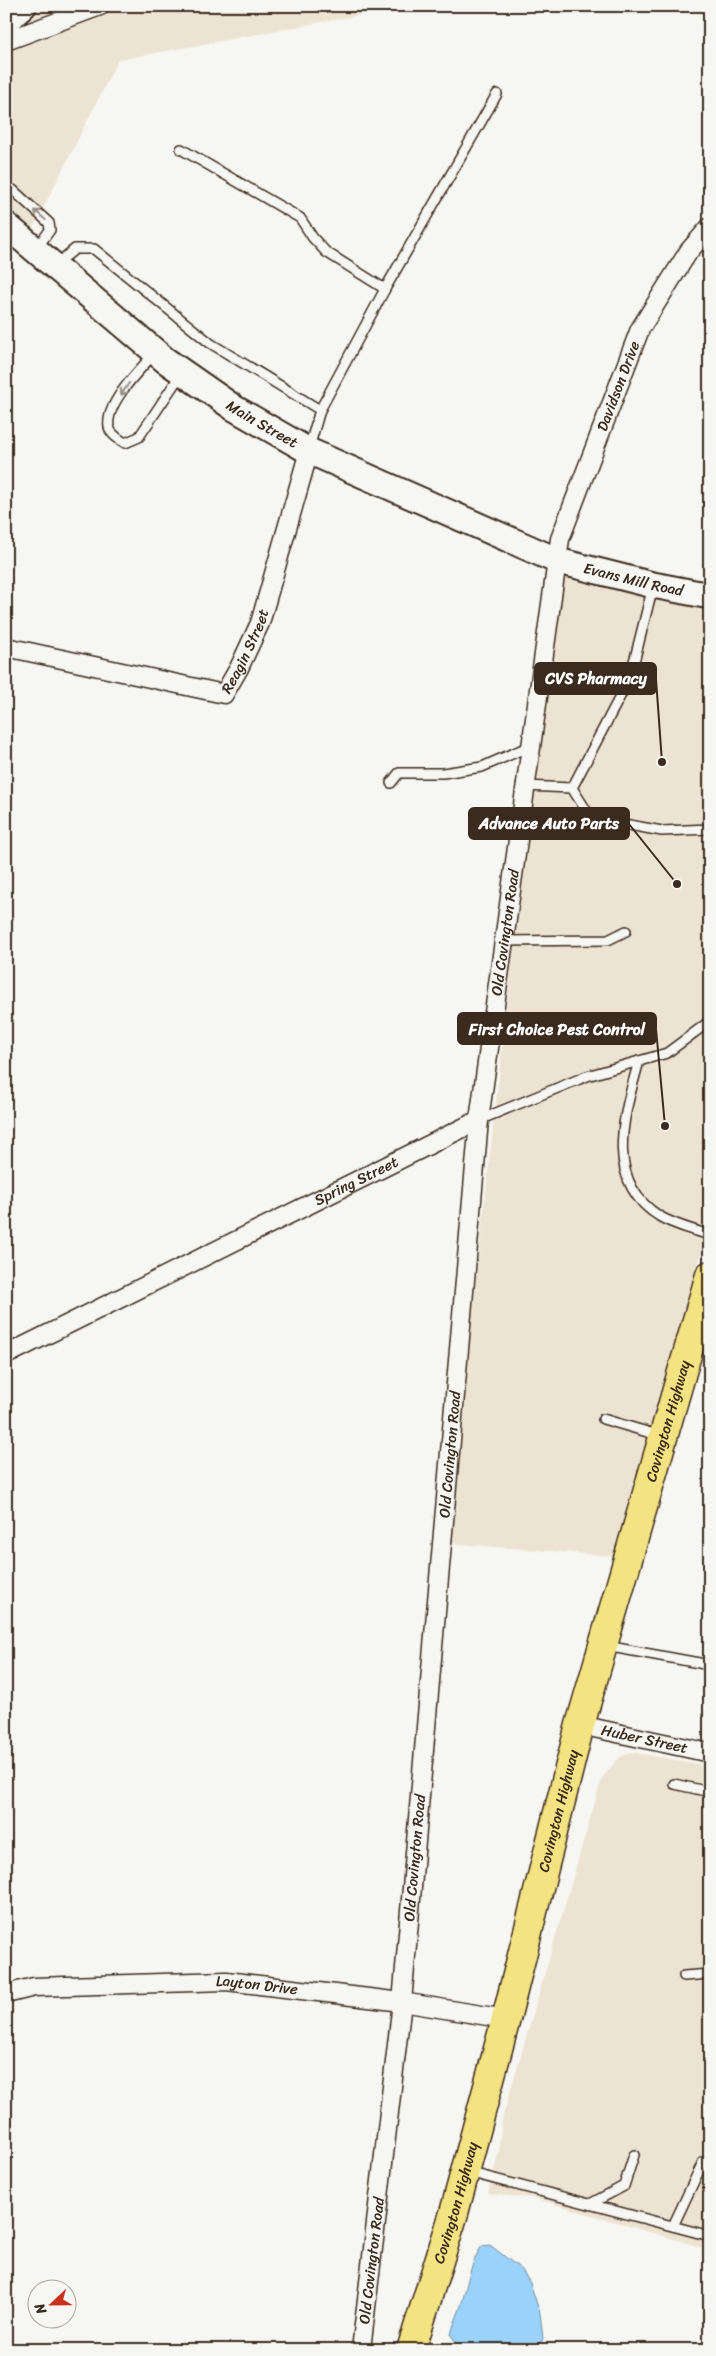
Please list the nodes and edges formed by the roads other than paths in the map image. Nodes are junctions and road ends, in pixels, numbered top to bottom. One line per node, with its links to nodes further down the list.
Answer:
1 (25, 6): 3 (street)
2 (100, 6): 4 (street)
3 (6, 24)
4 (6, 41)
5 (497, 94): 12 (lane)
6 (181, 149): 12 (lane)
7 (6, 191): 10 (lane, one-way to 7)
8 (6, 225): 10 (main road, Main Street)
9 (710, 227): 17 (street, Davidson Drive)
10 (36, 249): 11 (main road, Main Street)
11 (54, 265): 13 (main road, Main Street); 15 (lane)
12 (385, 289): 15 (lane)
13 (156, 352): 14 (main road, Main Street); 14 (lane, one-way to 14)
14 (182, 372): 16 (main road, Main Street)
15 (320, 410): 16 (lane)
16 (309, 451): 17 (main road, Main Street); 20 (street, Reagin Street)
17 (558, 561): 18 (main road, Evans Mill Road); 21 (street, Old Covington Road)
18 (653, 585): 19 (main road, Evans Mill Road); 24 (lane)
19 (710, 596)
20 (6, 647)
21 (530, 746): 22 (lane); 23 (street, Old Covington Road)
22 (391, 783)
23 (524, 786): 24 (lane); 27 (street, Old Covington Road)
24 (572, 788): 25 (lane)
25 (710, 829)
26 (626, 931): 27 (lane)
27 (504, 941): 30 (street, Old Covington Road)
28 (710, 1021): 29 (lane, Spring Street)
29 (639, 1061): 30 (lane, Spring Street); 31 (lane)
30 (480, 1120): 33 (street, Spring Street); 45 (street, Old Covington Road)
31 (710, 1235)
32 (710, 1275): 35 (main road, Covington Highway)
33 (6, 1355)
34 (603, 1418): 35 (lane)
35 (664, 1437): 36 (main road, Covington Highway)
36 (604, 1645): 37 (lane); 38 (main road, Covington Highway)
37 (710, 1665)
38 (580, 1726): 39 (street, Huber Street); 46 (main road, Covington Highway)
39 (710, 1753)
40 (674, 1784): 41 (lane)
41 (710, 1792)
42 (710, 1974): 43 (lane)
43 (684, 1976)
44 (6, 1994): 45 (street, Layton Drive)
45 (402, 2002): 46 (street, Layton Drive); 53 (street, Old Covington Road)
46 (506, 2019): 49 (main road, Covington Highway)
47 (634, 2155): 50 (lane)
48 (703, 2162): 51 (lane)
49 (465, 2171): 50 (lane); 54 (main road, Covington Highway)
50 (590, 2204): 51 (lane)
51 (673, 2226): 52 (lane)
52 (710, 2236)
53 (361, 2350)
54 (412, 2350)

